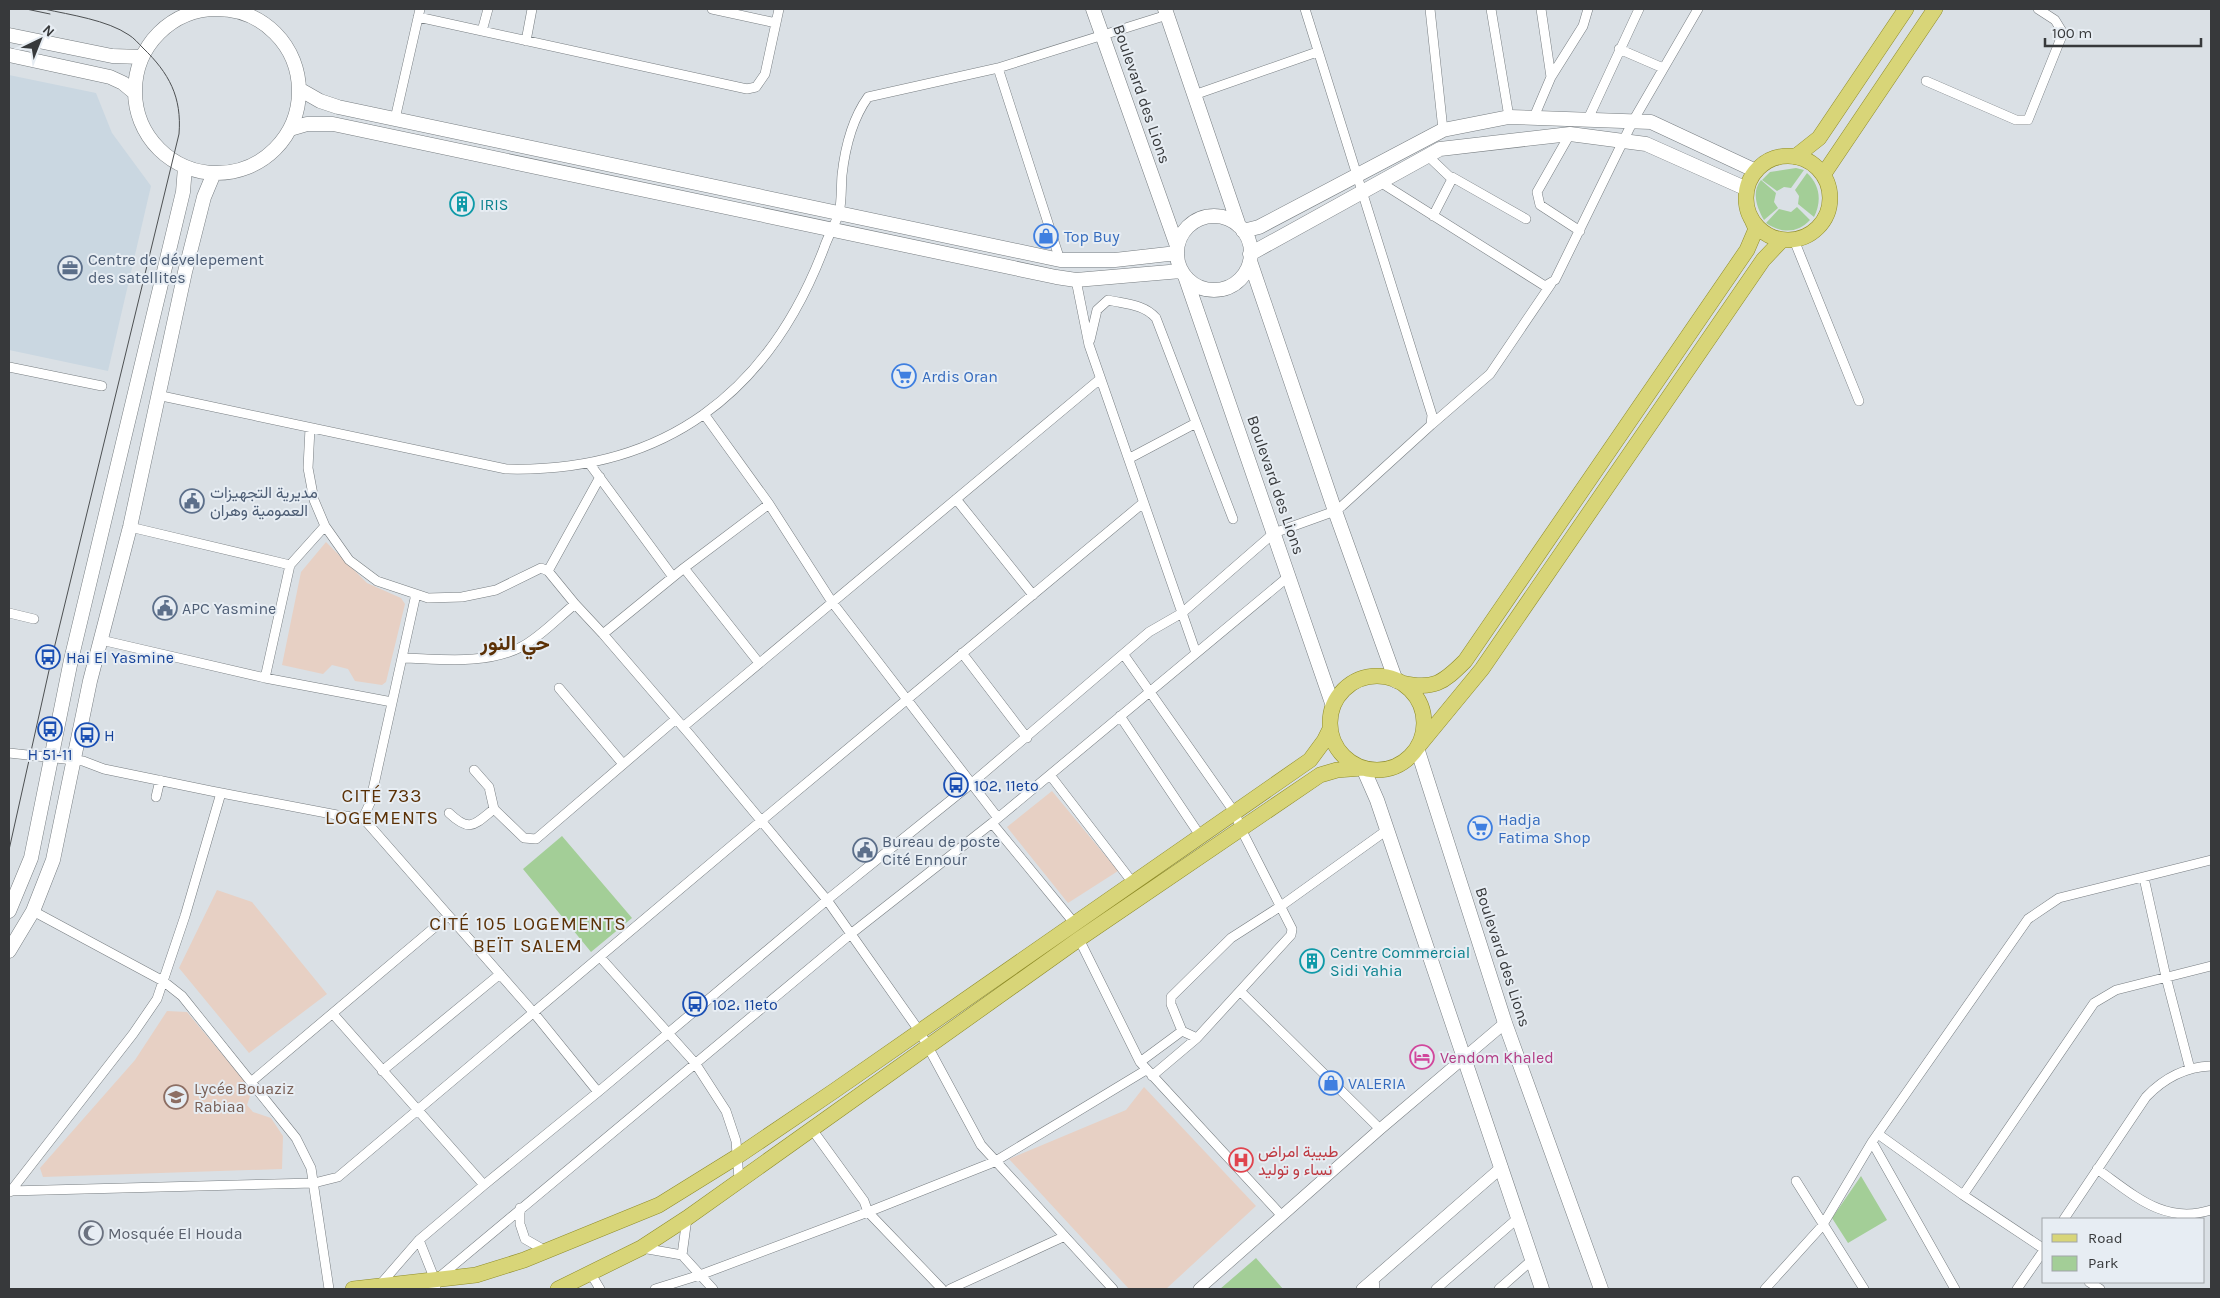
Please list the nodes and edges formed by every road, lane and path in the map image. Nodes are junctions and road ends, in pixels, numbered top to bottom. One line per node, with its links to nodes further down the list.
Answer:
1 (219, 9): 18 (main road); 28 (main road)
2 (488, 9): 21 (street)
3 (532, 9): 24 (street)
4 (712, 9): 20 (street)
5 (779, 9): 20 (street)
6 (1093, 9): 23 (main road, Boulevard des Lions)
7 (1305, 9): 26 (street)
8 (1430, 9): 42 (street)
9 (1491, 9): 36 (street)
10 (1541, 9): 31 (street)
11 (1588, 9): 31 (street)
12 (1639, 9): 25 (street)
13 (1698, 9): 30 (street)
14 (1906, 9): 46 (main road)
15 (1936, 9): 51 (main road)
16 (2038, 9): 32 (street)
17 (1166, 12): 23 (street); 35 (main road)
18 (251, 13): 33 (main road)
19 (419, 13): 21 (street); 38 (street)
20 (776, 23): 24 (street)
21 (482, 32): 24 (street)
22 (9, 35): 28 (main road)
23 (1103, 36): 29 (street); 64 (main road, Boulevard des Lions)
24 (526, 41)
25 (1619, 49): 30 (street); 39 (street)
26 (1318, 52): 35 (street); 50 (street)
27 (9, 55): 34 (main road)
28 (142, 57): 34 (main road)
29 (998, 68): 56 (street); 66 (street)
30 (1663, 68): 40 (street)
31 (1551, 77): 37 (street)
32 (1926, 81)
33 (299, 89): 38 (main road); 41 (main road)
34 (135, 93): 47 (main road)
35 (1194, 96): 60 (main road)
36 (1509, 117): 37 (main road); 42 (main road)
37 (1534, 117): 39 (main road)
38 (395, 119): 56 (main road)
39 (1588, 119): 40 (main road)
40 (1633, 121): 44 (street); 48 (main road)
41 (290, 129): 49 (main road); 61 (main road)
42 (1443, 130): 50 (main road)
43 (1570, 134): 44 (main road); 45 (main road); 62 (street)
44 (1624, 142): 54 (main road); 62 (street)
45 (1428, 156): 52 (street); 53 (main road)
46 (1795, 157): 48 (main road); 51 (main road)
47 (185, 167): 49 (main road); 124 (main road)
48 (1756, 171): 54 (main road)
49 (214, 174): 74 (main road)
50 (1356, 174): 55 (street); 60 (main road)
51 (1823, 175): 63 (main road)
52 (1452, 177): 57 (street); 58 (street)
53 (1380, 182): 55 (main road); 57 (street)
54 (1747, 189): 59 (main road)
55 (1361, 192): 65 (main road); 78 (street)
56 (839, 212): 61 (street); 66 (main road)
57 (1433, 216): 69 (street)
58 (1526, 219)
59 (1752, 220): 63 (main road); 111 (main road)
60 (1241, 228): 64 (main road); 65 (main road)
61 (830, 230): 68 (main road); 76 (street)
62 (1580, 230): 69 (street)
63 (1788, 240): 75 (street); 122 (main road)
64 (1177, 250): 66 (main road); 67 (main road)
65 (1250, 257): 67 (main road); 86 (main road)
66 (1060, 260)
67 (1183, 274): 68 (main road); 90 (main road, Boulevard des Lions)
68 (1076, 280): 70 (street)
69 (1552, 284): 78 (street)
70 (1089, 345): 72 (street); 77 (street)
71 (9, 367): 73 (street)
72 (1100, 378): 80 (street); 83 (street)
73 (102, 386)
74 (158, 395): 79 (street); 89 (main road)
75 (1860, 401)
76 (704, 414): 81 (street); 85 (street)
77 (1196, 423): 80 (street); 87 (street)
78 (1431, 425): 86 (street)
79 (310, 428): 81 (street); 88 (street)
80 (1130, 458): 84 (street)
81 (589, 463): 82 (street)
82 (600, 478): 93 (street); 95 (street)
83 (956, 499): 97 (street); 98 (street)
84 (1143, 503): 97 (street); 101 (street)
85 (769, 504): 92 (street); 98 (street)
86 (1335, 511): 90 (street); 111 (main road)
87 (1233, 519)
88 (325, 526): 91 (street); 96 (street)
89 (130, 527): 91 (street); 104 (main road)
90 (1274, 533): 94 (main road, Boulevard des Lions); 101 (street)
91 (290, 565): 110 (street)
92 (684, 568): 95 (street); 109 (street)
93 (548, 571): 96 (street); 99 (street)
94 (1289, 576): 106 (street); 116 (main road, Boulevard des Lions)
95 (673, 577): 103 (street)
96 (416, 594): 108 (street)
97 (1033, 595): 105 (street)
98 (832, 602): 109 (street); 114 (street)
99 (575, 604): 103 (street); 108 (street)
100 (9, 613): 102 (street)
101 (1182, 613): 106 (street); 107 (street)
102 (34, 618)
103 (604, 634): 118 (street)
104 (100, 640): 110 (street); 125 (main road)
105 (962, 653): 114 (street); 121 (street)
106 (1196, 653): 113 (street)
107 (1124, 654): 113 (street); 121 (street)
108 (403, 658): 115 (street)
109 (759, 663): 119 (street)
110 (265, 678): 115 (street)
111 (1399, 682): 116 (main road); 122 (main road)
112 (559, 688): 126 (street)
113 (1149, 692): 117 (street); 136 (street)
114 (906, 700): 131 (street); 139 (street)
115 (392, 702): 137 (street)
116 (1333, 706): 120 (main road)
117 (1120, 716): 129 (street); 142 (street)
118 (676, 719): 119 (street); 126 (street)
119 (683, 727): 139 (street)
120 (1330, 729): 127 (main road); 136 (main road)
121 (1027, 738): 131 (street)
122 (1417, 748): 127 (main road); 163 (main road, Boulevard des Lions)
123 (9, 753): 124 (street)
124 (51, 756): 125 (street); 148 (main road)
125 (75, 760): 130 (street); 149 (main road)
126 (624, 764): 134 (street)
127 (1364, 768): 140 (main road); 141 (main road)
128 (474, 770): 134 (street)
129 (1050, 775): 138 (street); 145 (street)
130 (160, 780): 132 (street); 133 (street)
131 (972, 783): 138 (street); 146 (street)
132 (221, 793): 137 (street); 159 (street)
133 (156, 797)
134 (494, 809): 135 (street)
135 (449, 813)
136 (1235, 813): 140 (street); 142 (main road)
137 (363, 818): 150 (street)
138 (995, 820): 151 (street); 152 (street)
139 (760, 821): 146 (street); 155 (street)
140 (1241, 829): 147 (street); 153 (main road)
141 (1387, 830): 147 (street); 169 (main road)
142 (1201, 837): 145 (main road)
143 (2211, 860): 144 (street)
144 (2144, 878): 158 (street); 181 (street)
145 (1133, 883): 151 (main road)
146 (827, 900): 152 (street); 165 (street)
147 (1281, 906): 160 (street); 164 (street)
148 (9, 911)
149 (33, 911): 154 (main road); 159 (street)
150 (448, 916): 157 (street); 162 (street)
151 (1075, 924): 166 (main road)
152 (852, 933): 166 (street); 171 (street)
153 (1079, 939): 168 (main road); 170 (street)
154 (9, 951)
155 (600, 957): 161 (street); 165 (street)
156 (2211, 966): 158 (street)
157 (500, 974): 161 (street); 174 (street)
158 (2166, 977): 173 (street); 192 (street)
159 (163, 981): 176 (street); 191 (street)
160 (1240, 992): 167 (street); 180 (street)
161 (534, 1013): 177 (street); 178 (street)
162 (333, 1014): 174 (street); 176 (street)
163 (1505, 1023): 169 (street); 228 (main road, Boulevard des Lions)
164 (1182, 1031): 167 (street); 170 (street)
165 (669, 1032): 171 (street); 177 (street)
166 (920, 1032): 168 (street); 183 (main road)
167 (1197, 1038): 175 (street)
168 (927, 1046): 179 (main road); 184 (street)
169 (1464, 1058): 180 (street); 185 (main road)
170 (1140, 1062): 175 (street)
171 (695, 1063): 183 (street); 193 (street)
172 (2211, 1066): 173 (street)
173 (2190, 1069): 186 (street)
174 (382, 1070): 178 (street)
175 (1149, 1073): 184 (street); 196 (street)
176 (251, 1082): 189 (street)
177 (598, 1092): 190 (street)
178 (417, 1111): 189 (street); 190 (street)
179 (811, 1128): 187 (main road); 195 (street)
180 (1380, 1129): 196 (street)
181 (1878, 1134): 182 (street); 192 (street)
182 (1872, 1142): 200 (street); 231 (street)
183 (738, 1156): 187 (street); 205 (main road)
184 (994, 1162): 195 (street); 201 (street)
185 (1502, 1167): 198 (main road); 211 (street)
186 (2097, 1169): 194 (street); 199 (street)
187 (739, 1179): 197 (main road)
188 (1796, 1181): 200 (street)
189 (314, 1183): 191 (street); 214 (street)
190 (484, 1184): 202 (street)
191 (9, 1192)
192 (1963, 1195): 204 (street)
193 (520, 1208): 205 (street); 213 (street)
194 (2211, 1210)
195 (868, 1212): 210 (street); 220 (street)
196 (1282, 1216): 223 (street)
197 (687, 1218): 203 (main road); 207 (street)
198 (1518, 1218): 208 (main road); 225 (street)
199 (2065, 1218)
200 (1822, 1226): 229 (street); 230 (street)
201 (1063, 1237): 221 (street); 222 (street)
202 (419, 1240): 212 (street); 213 (street)
203 (641, 1248): 207 (street); 209 (main road)
204 (2042, 1248)
205 (546, 1251): 213 (main road)
206 (2042, 1252): 232 (street)
207 (682, 1255): 210 (street)
208 (1532, 1260): 226 (street); 227 (main road)
209 (592, 1274): 216 (main road); 217 (street)
210 (700, 1275): 218 (street); 219 (street)
211 (1374, 1284): 224 (street)
212 (379, 1286): 213 (main road); 215 (main road)
213 (432, 1286)
214 (329, 1289)
215 (353, 1289)
216 (558, 1289)
217 (600, 1289)
218 (655, 1289)
219 (713, 1289)
220 (942, 1289)
221 (950, 1289)
222 (1113, 1289)
223 (1199, 1289)
224 (1362, 1289)
225 (1436, 1289)
226 (1500, 1289)
227 (1542, 1289)
228 (1601, 1289)
229 (1765, 1289)
230 (1864, 1289)
231 (1954, 1289)
232 (2017, 1289)

